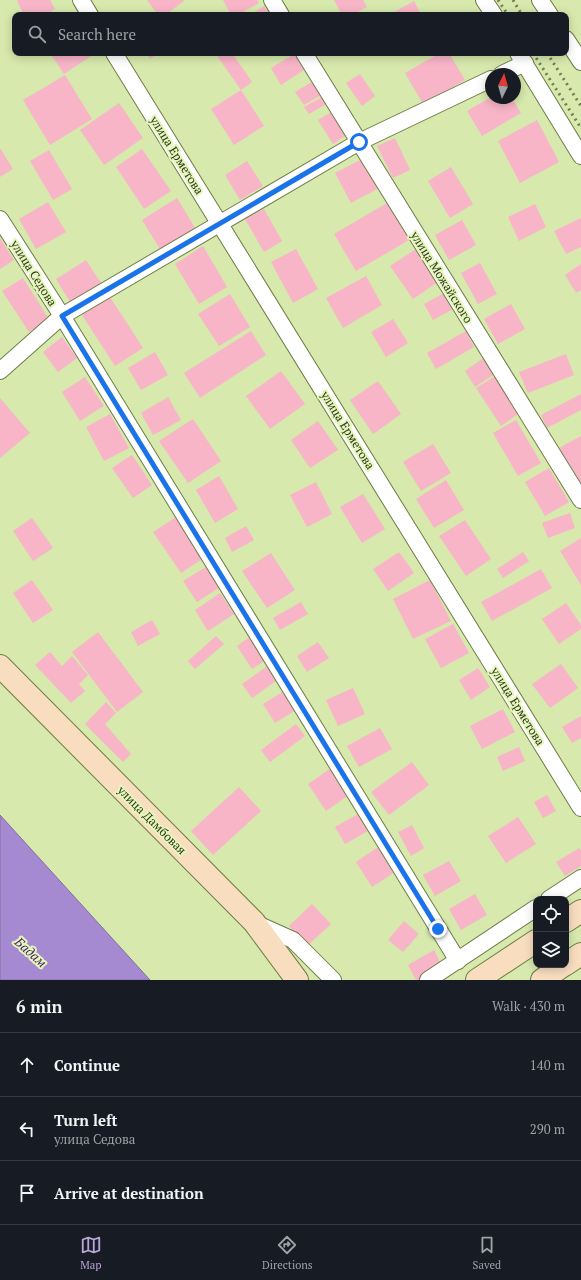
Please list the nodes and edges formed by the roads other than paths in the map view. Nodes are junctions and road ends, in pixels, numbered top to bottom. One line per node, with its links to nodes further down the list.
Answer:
1 (81, 0): 5 (street)
2 (272, 0): 6 (street)
3 (484, 0): 7 (street)
4 (540, 0): 8 (street)
5 (88, 12)
6 (279, 12)
7 (492, 12)
8 (548, 12)
9 (569, 44): 13 (street)
10 (116, 56): 19 (street, улица Ерметова)
11 (306, 56): 16 (street, улица Можайского)
12 (521, 58): 14 (street); 17 (street)
13 (581, 62)
14 (509, 68)
15 (485, 82): 16 (street)
16 (359, 142): 19 (street); 22 (street, улица Можайского)
17 (581, 156)
18 (0, 219): 20 (street, улица Седова)
19 (220, 223): 20 (street); 24 (street, улица Ерметова)
20 (62, 316): 21 (street); 33 (street, улица Седова)
21 (0, 371)
22 (581, 500)
23 (0, 666): 30 (street, улица Дамбовая)
24 (581, 808)
25 (581, 878): 26 (street)
26 (554, 896)
27 (533, 910): 33 (street)
28 (581, 911): 29 (street)
29 (569, 919)
30 (254, 922): 36 (street, улица Дамбовая); 37 (street)
31 (533, 943): 39 (street)
32 (581, 954): 34 (street)
33 (458, 961): 38 (street)
34 (569, 962)
35 (559, 968): 40 (street)
36 (297, 980)
37 (333, 980)
38 (428, 980)
39 (477, 980)
40 (542, 980)

